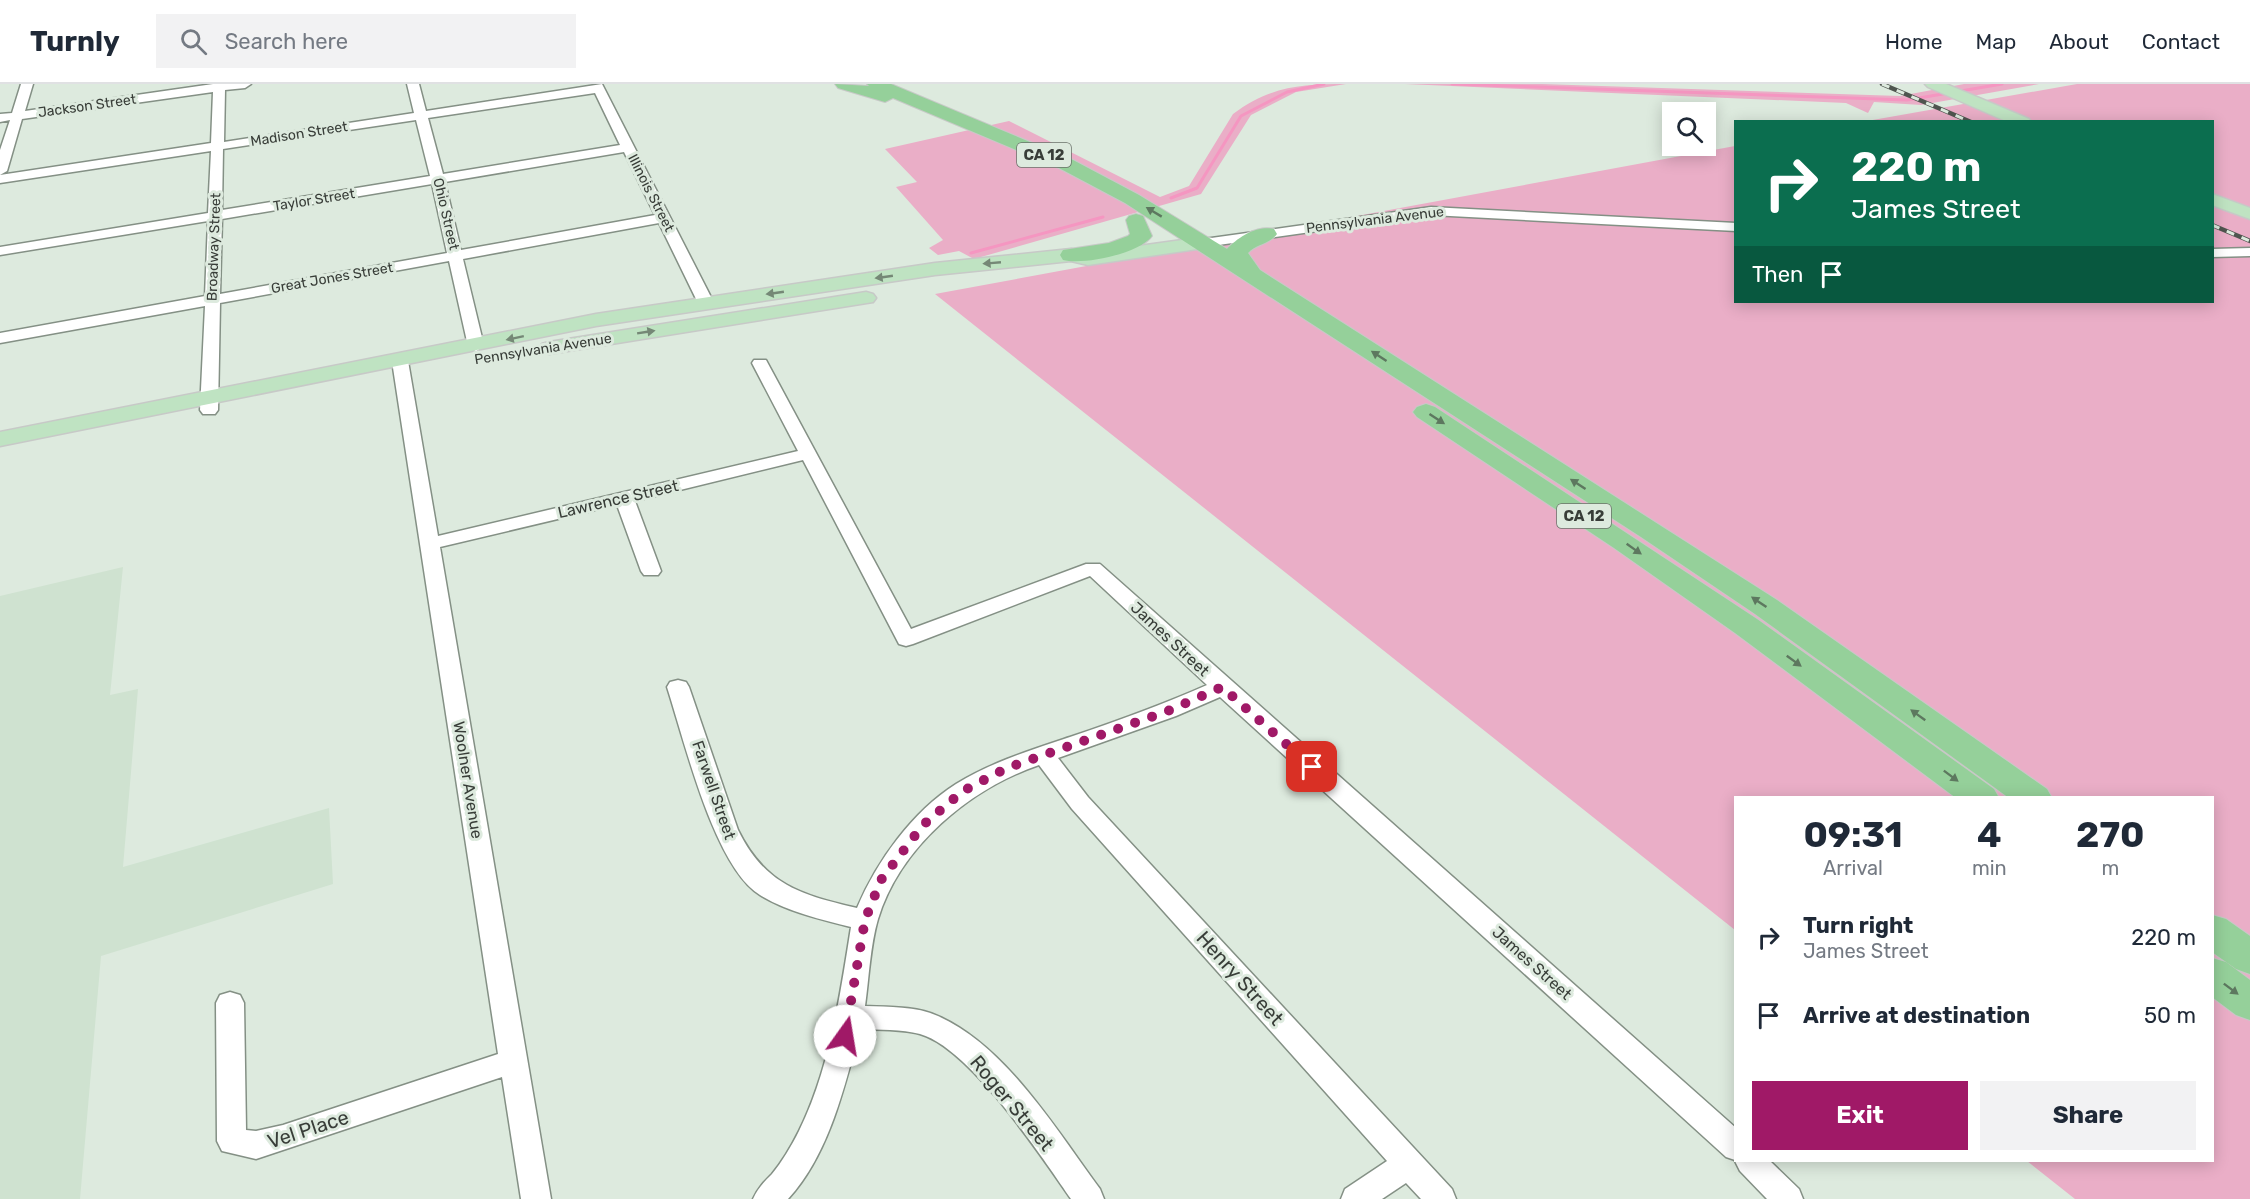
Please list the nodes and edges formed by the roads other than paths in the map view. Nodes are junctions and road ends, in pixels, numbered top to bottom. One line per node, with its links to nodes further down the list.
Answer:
1 (27, 84): 11 (street)
2 (245, 84): 7 (street, Jackson Street)
3 (413, 84): 12 (street, Ohio Street)
4 (843, 84): 10 (highway)
5 (855, 84): 10 (highway, CA 12)
6 (900, 84): 15 (highway)
7 (219, 86): 11 (street, Jackson Street); 16 (street, Broadway Street)
8 (597, 86): 12 (street, Madison Street); 17 (street, Illinois Street)
9 (1936, 86): 14 (main road)
10 (881, 91): 15 (highway, CA 12); 25 (highway, CA 12)
11 (17, 115): 13 (street, Jackson Street); 18 (street)
12 (421, 116): 16 (street, Madison Street); 20 (street, Ohio Street)
13 (0, 118)
14 (2018, 120)
15 (980, 127): 28 (highway, CA 12, one-way to 15)
16 (217, 146): 19 (street, Madison Street); 23 (street, Broadway Street)
17 (628, 148): 20 (street, Taylor Street); 24 (street, Illinois Street)
18 (0, 171)
19 (0, 178)
20 (438, 179): 23 (street, Taylor Street); 32 (street, Ohio Street)
21 (2214, 200): 22 (main road)
22 (2250, 214)
23 (215, 216): 29 (street, Taylor Street); 35 (street, Broadway Street)
24 (663, 218): 32 (street, Great Jones Street); 36 (street, Illinois Street)
25 (1136, 220): 28 (highway, CA 12); 33 (highway)
26 (1734, 227): 27 (street, Pennsylvania Avenue)
27 (1266, 234): 28 (street, Pennsylvania Avenue); 34 (highway)
28 (1191, 245): 33 (main road, Pennsylvania Avenue); 34 (highway, CA 12); 51 (highway, CA 12, one-way to 51)
29 (0, 251)
30 (2250, 252): 31 (street)
31 (2214, 253)
32 (456, 256): 35 (street, Great Jones Street); 38 (street, Ohio Street)
33 (1080, 257): 36 (main road, Pennsylvania Avenue, one-way to 36); 40 (main road, Pennsylvania Avenue, one-way to 33)
34 (1251, 273): 52 (highway, CA 12, one-way to 34)
35 (213, 299): 37 (street, Great Jones Street); 41 (street, Broadway Street)
36 (706, 303): 38 (main road, Pennsylvania Avenue, one-way to 38)
37 (0, 338)
38 (476, 346): 40 (main road, Pennsylvania Avenue)
39 (760, 363): 44 (street, James Street)
40 (401, 366): 41 (main road, Pennsylvania Avenue); 46 (street, Woolner Avenue)
41 (209, 404): 42 (main road, Pennsylvania Avenue); 43 (main road, Pennsylvania Avenue)
42 (0, 439)
43 (0, 452)
44 (807, 454): 45 (street, Lawrence Street); 49 (street, James Street)
45 (624, 497): 46 (street, Lawrence Street); 47 (street)
46 (429, 544): 60 (street, Woolner Avenue)
47 (651, 571)
48 (678, 687): 53 (street, Farwell Street)
49 (1222, 687): 50 (street); 61 (street, James Street)
50 (1043, 754): 53 (street); 63 (street, Henry Street)
51 (1978, 796)
52 (2031, 796)
53 (865, 920): 59 (street)
54 (2214, 931): 55 (highway)
55 (2250, 958)
56 (2214, 976): 58 (highway, one-way to 58)
57 (230, 1003): 60 (street, Vel Place)
58 (2250, 1003)
59 (850, 1016): 65 (street); 66 (street, Roger Street)
60 (513, 1061): 64 (street, Woolner Avenue)
61 (1734, 1145)
62 (1751, 1162): 69 (street)
63 (1409, 1164): 67 (street); 68 (street, Henry Street)
64 (536, 1199)
65 (768, 1199)
66 (1089, 1199)
67 (1356, 1199)
68 (1441, 1199)
69 (1788, 1199)

